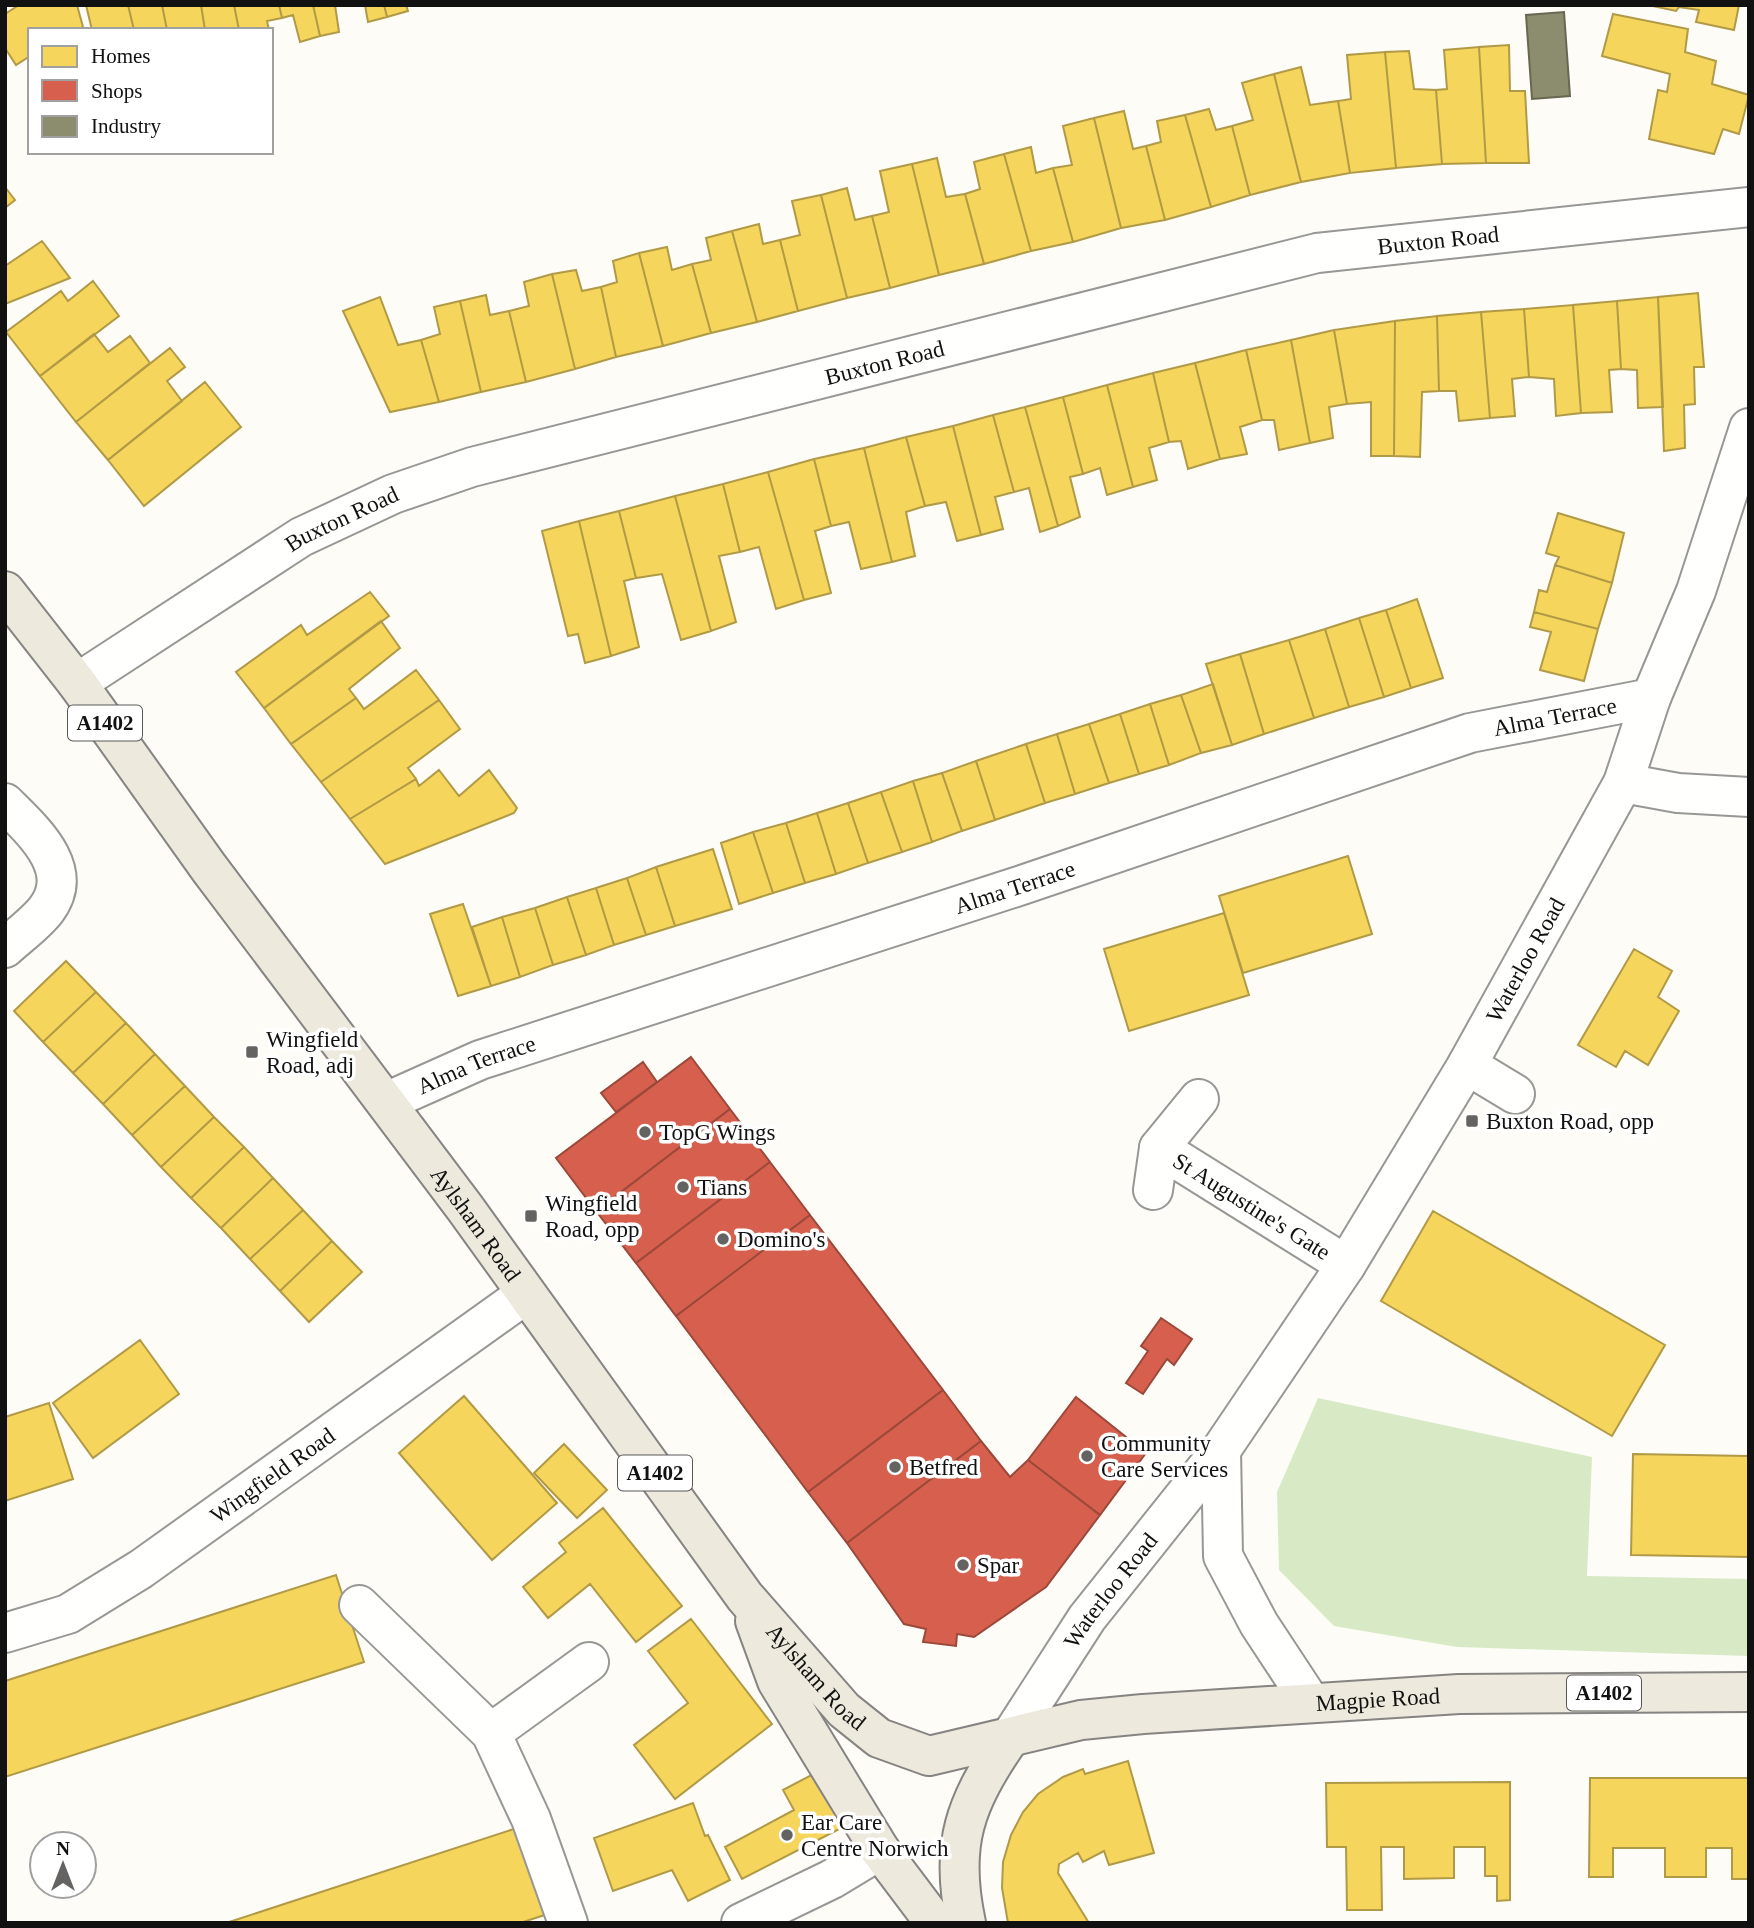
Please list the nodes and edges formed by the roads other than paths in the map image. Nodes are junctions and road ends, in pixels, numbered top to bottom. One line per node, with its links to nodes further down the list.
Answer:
1 (1749, 207): 4 (street, Buxton Road)
2 (1749, 428): 5 (street, Waterloo Road)
3 (5, 591): 4 (main road, Aylsham Road / A1402)
4 (77, 683): 13 (main road, Aylsham Road / A1402)
5 (1651, 698): 6 (street, Waterloo Road); 13 (street, Alma Terrace)
6 (1623, 783): 7 (street); 10 (street, Waterloo Road)
7 (1749, 797)
8 (5, 803): 9 (street)
9 (5, 948)
10 (1467, 1065): 11 (street); 16 (street, Waterloo Road)
11 (1515, 1094)
12 (1199, 1099): 14 (street, St Augustine's Gate)
13 (386, 1102): 17 (main road, Aylsham Road / A1402)
14 (1159, 1149): 15 (street, St Augustine's Gate); 16 (street, St Augustine's Gate)
15 (1153, 1190)
16 (1346, 1265): 18 (street, Waterloo Road)
17 (527, 1294): 19 (main road, Aylsham Road / A1402); 21 (street, Wingfield Road)
18 (1221, 1450): 24 (street); 26 (street, Waterloo Road)
19 (745, 1597): 26 (main road, Aylsham Road / A1402); 27 (main road, A1402)
20 (359, 1605): 25 (street)
21 (5, 1633)
22 (589, 1662): 25 (street)
23 (1749, 1692): 24 (main road, Magpie Road / A1402)
24 (1311, 1703): 26 (main road, Magpie Road / A1402)
25 (491, 1733): 28 (street)
26 (1009, 1739): 31 (main road)
27 (880, 1850): 29 (street); 30 (main road, A1402)
28 (568, 1923)
29 (741, 1923)
30 (935, 1923)
31 (966, 1923)

